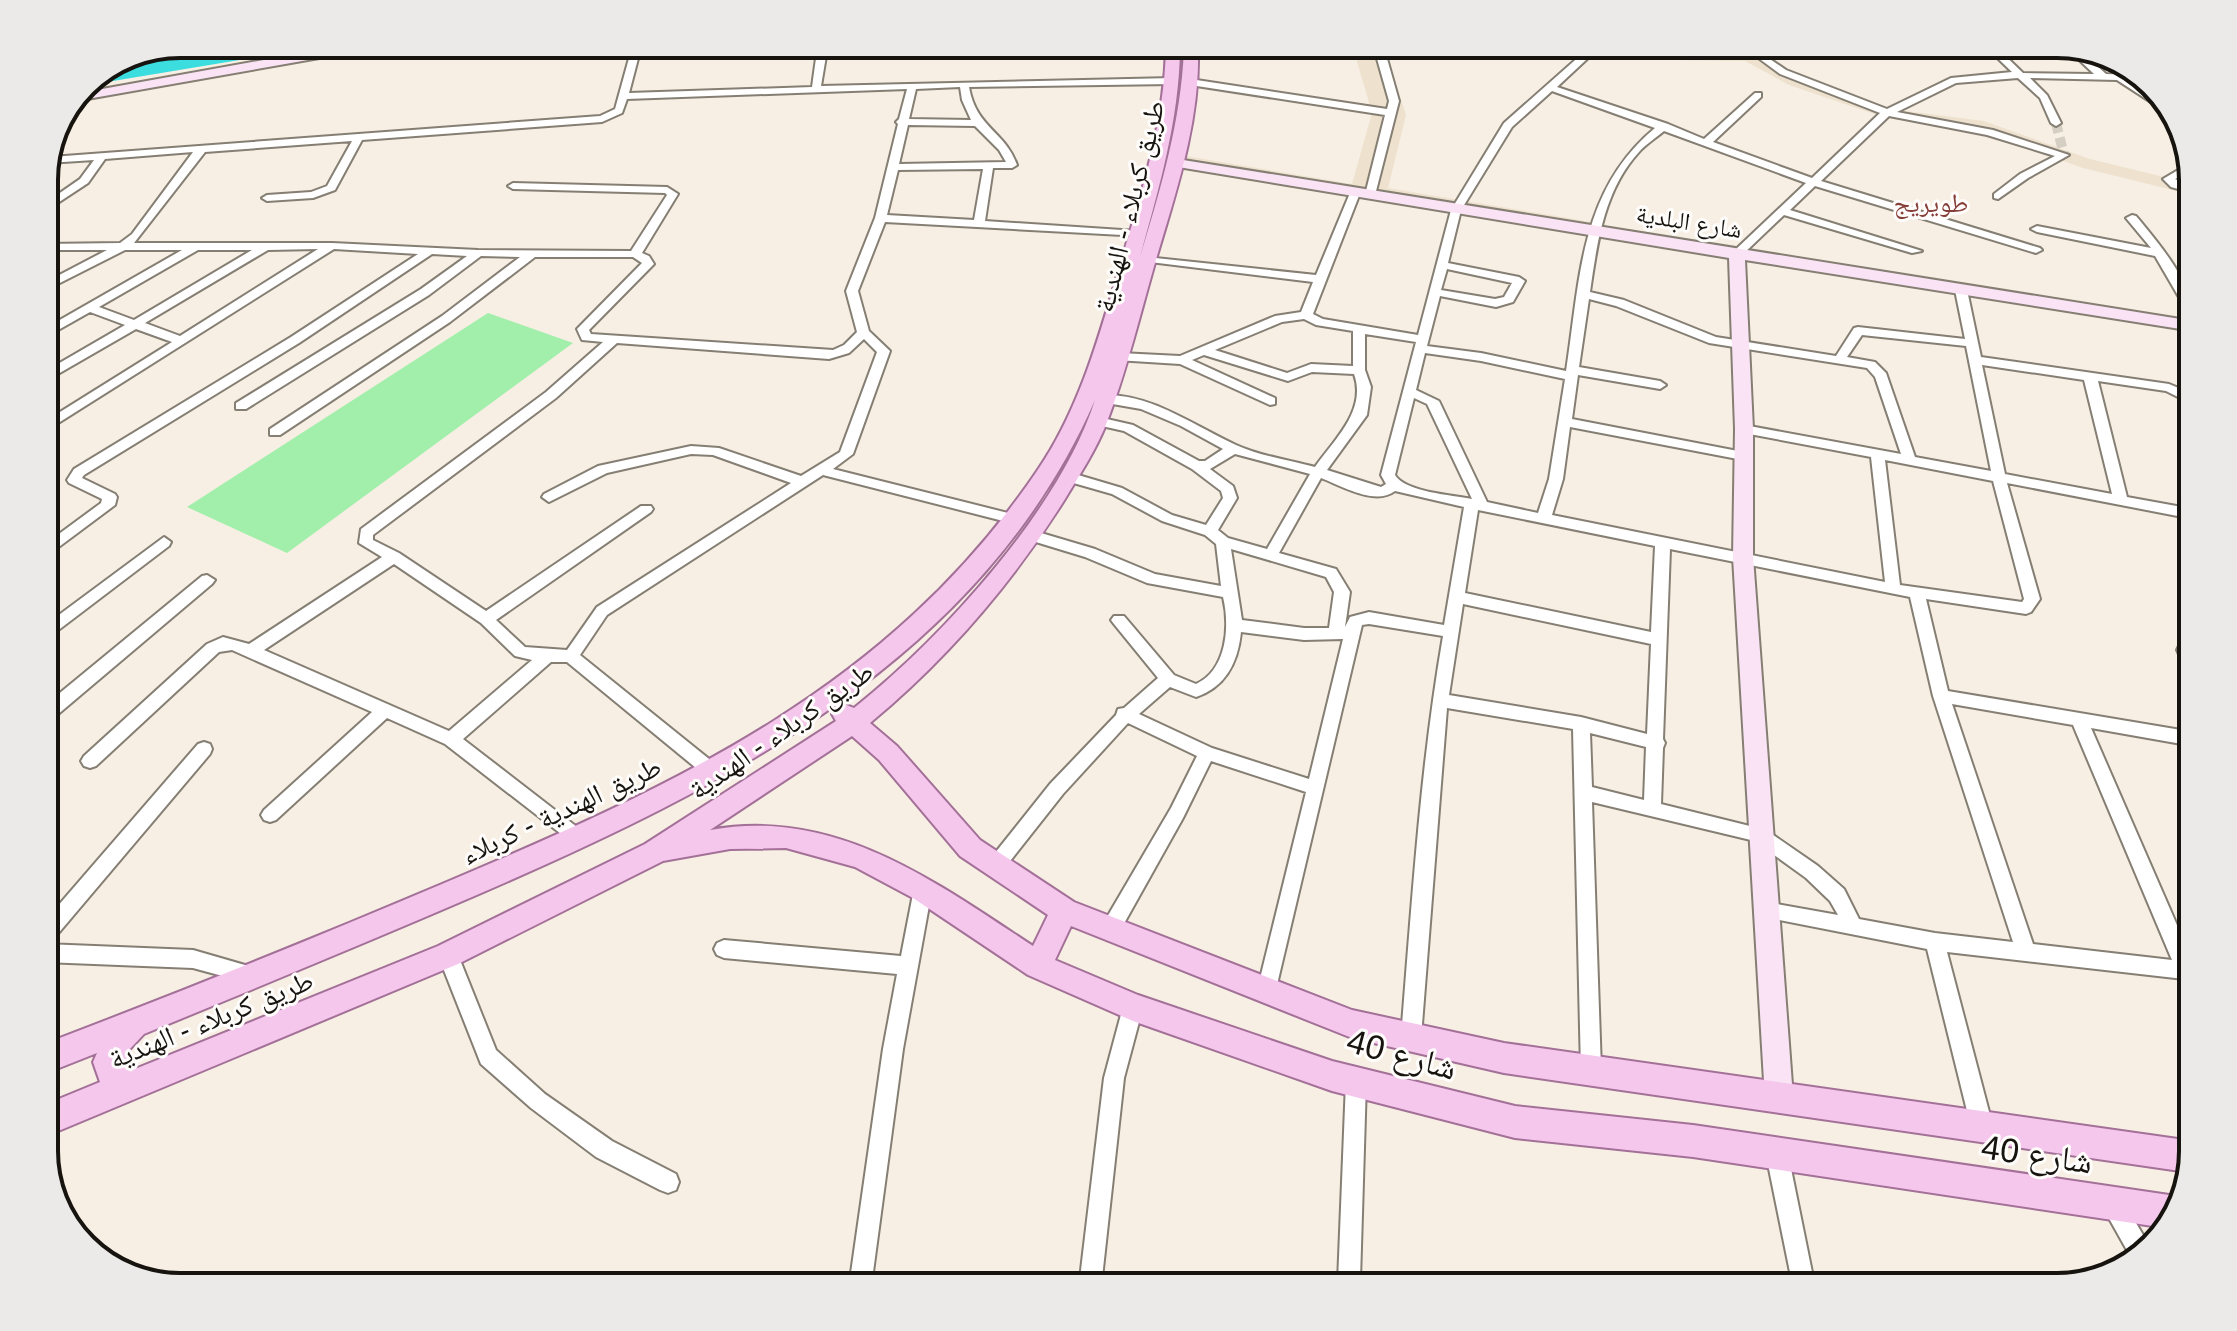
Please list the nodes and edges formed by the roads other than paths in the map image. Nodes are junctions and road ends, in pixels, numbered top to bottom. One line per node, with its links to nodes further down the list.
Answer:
1 (297, 58): 22 (street)
2 (636, 58): 24 (street)
3 (821, 58): 20 (street)
4 (955, 58): 17 (street)
5 (1175, 58): 16 (main road, طريق الهندية - كربلاء)
6 (1189, 58): 16 (main road, طريق كربلاء - الهندية)
7 (1382, 58): 25 (street)
8 (1584, 58): 19 (street)
9 (1763, 58): 26 (street)
10 (2001, 58): 12 (street)
11 (2086, 61): 13 (street)
12 (2019, 76): 13 (street); 26 (street); 29 (street)
13 (2103, 77): 14 (street)
14 (2119, 77): 15 (street); 21 (street)
15 (2123, 77)
16 (1182, 82): 17 (street); 25 (street); 36 (main road, طريق كربلاء - الهندية); 54 (main road, طريق الهندية - كربلاء)
17 (958, 84): 18 (street); 28 (street)
18 (912, 86): 20 (street); 27 (street)
19 (1552, 88): 30 (street); 47 (street)
20 (816, 89): 24 (street)
21 (2141, 92)
22 (94, 94)
23 (1758, 95): 32 (street)
24 (625, 96): 31 (street)
25 (1391, 113): 43 (street)
26 (1888, 113): 40 (street); 44 (street)
27 (901, 122): 28 (street); 37 (street)
28 (975, 123): 38 (street)
29 (2056, 123)
30 (1664, 126): 32 (street); 53 (street)
31 (360, 135): 33 (street); 45 (street)
32 (1707, 142): 40 (street)
33 (202, 148): 34 (street); 55 (street)
34 (102, 156): 35 (street); 46 (street)
35 (60, 159)
36 (1177, 163): 43 (street, شارع البلدية); 68 (main road, طريق كربلاء - الهندية)
37 (891, 167): 38 (street); 49 (street)
38 (988, 167): 51 (street)
39 (2179, 173): 42 (street)
40 (1815, 182): 48 (street); 60 (street)
41 (513, 186): 66 (street)
42 (2179, 186)
43 (1362, 194): 47 (street, شارع البلدية); 71 (street)
44 (1998, 196)
45 (267, 198)
46 (58, 199)
47 (1456, 210): 53 (street, شارع البلدية); 69 (street)
48 (1781, 211): 62 (street); 67 (street)
49 (881, 218): 51 (street); 84 (street)
50 (2132, 218): 64 (street)
51 (979, 224): 54 (street)
52 (2037, 229): 64 (street)
53 (1593, 232): 67 (street, شارع البلدية); 77 (street)
54 (1137, 234): 126 (main road, طريق الهندية - كربلاء)
55 (124, 246): 58 (street); 59 (street); 70 (street)
56 (266, 246): 57 (street); 59 (street); 80 (street)
57 (332, 246): 61 (street); 86 (street)
58 (58, 247)
59 (196, 247): 78 (street)
60 (2036, 250)
61 (429, 251): 63 (street); 128 (street)
62 (1916, 251)
63 (478, 253): 65 (street); 103 (street)
64 (2159, 253): 73 (street)
65 (531, 254): 66 (street); 108 (street)
66 (635, 254): 85 (street)
67 (1737, 254): 75 (street, شارع البلدية); 88 (street)
68 (1150, 259): 71 (street); 91 (main road, طريق كربلاء - الهندية)
69 (1442, 265): 76 (street); 76 (street)
70 (84, 268): 72 (street); 74 (street)
71 (1319, 279): 79 (street)
72 (58, 281)
73 (2179, 287)
74 (58, 289)
75 (1961, 290): 81 (street, شارع البلدية); 87 (street)
76 (1435, 292): 89 (street)
77 (1584, 294): 88 (street); 97 (street)
78 (90, 308): 80 (street); 82 (street)
79 (1306, 315): 83 (street); 90 (street)
80 (134, 324): 86 (street); 95 (street)
81 (2179, 324)
82 (58, 326)
83 (1359, 329): 89 (street); 96 (street)
84 (863, 332): 85 (street); 114 (street)
85 (614, 339): 132 (street)
86 (182, 341): 105 (street)
87 (1972, 343): 93 (street); 94 (street)
88 (1740, 344): 93 (street); 107 (street)
89 (1422, 345): 97 (street); 100 (street)
90 (1207, 352): 92 (street); 96 (street)
91 (1120, 357): 92 (street); 104 (main road, طريق كربلاء - الهندية)
92 (1182, 360): 102 (street)
93 (1839, 360): 112 (street)
94 (1977, 360): 98 (street); 117 (street)
95 (58, 370)
96 (1359, 370): 115 (street)
97 (1571, 373): 99 (street); 106 (street)
98 (2090, 376): 101 (street); 121 (street)
99 (1660, 385)
100 (1410, 392): 119 (street); 122 (street)
101 (2179, 393)
102 (1270, 401)
103 (241, 406)
104 (1102, 410): 109 (street); 113 (street); 116 (main road, طريق كربلاء - الهندية)
105 (58, 419)
106 (1564, 422): 111 (street); 125 (street)
107 (1744, 429): 110 (street); 111 (street)
108 (275, 432)
109 (1233, 449): 113 (street); 115 (street)
110 (1877, 454): 112 (street); 135 (street)
111 (1743, 456): 133 (street)
112 (1910, 461): 117 (street)
113 (1197, 466): 127 (street)
114 (820, 470): 118 (street); 126 (street)
115 (1318, 472): 119 (street); 131 (street)
116 (1068, 477): 126 (main road, طريق كربلاء - الهندية); 127 (street)
117 (1999, 478): 121 (street); 137 (street)
118 (803, 482): 120 (street); 149 (street)
119 (1394, 485): 122 (street)
120 (549, 497)
121 (2121, 500): 124 (street)
122 (1477, 505): 125 (street); 138 (street)
123 (646, 509): 139 (street)
124 (2179, 511)
125 (1544, 518): 130 (street)
126 (1023, 527): 136 (street); 146 (main road, طريق الهندية - كربلاء); 150 (main road, طريق كربلاء - الهندية)
127 (1216, 536): 131 (street); 136 (street)
128 (58, 542)
129 (164, 542): 141 (street)
130 (1663, 542): 133 (street); 145 (street)
131 (1271, 555): 144 (street)
132 (394, 557): 139 (street); 147 (street)
133 (1743, 557): 135 (street); 172 (street)
134 (207, 580): 155 (street)
135 (1893, 589): 137 (street)
136 (1230, 593): 142 (street)
137 (1917, 593): 152 (street)
138 (1456, 597): 143 (street); 145 (street)
139 (486, 619): 148 (street)
140 (1119, 620): 151 (street)
141 (58, 624)
142 (1234, 625): 144 (street); 151 (street)
143 (1451, 632): 144 (street); 153 (street)
144 (1344, 633): 168 (street)
145 (1660, 640): 163 (street)
146 (900, 645): 150 (main road); 154 (main road, طريق الهندية - كربلاء)
147 (251, 651): 156 (street); 166 (street)
148 (547, 656): 149 (street); 162 (street)
149 (571, 656): 167 (street)
150 (927, 660): 159 (main road, طريق كربلاء - الهندية)
151 (1168, 679): 157 (street)
152 (1941, 696): 158 (street); 185 (street)
153 (1440, 700): 160 (street); 195 (street)
154 (829, 701): 159 (main road, شارع 40); 167 (main road, طريق الهندية - كربلاء)
155 (58, 704)
156 (385, 710): 162 (street); 171 (street)
157 (1124, 714): 165 (street); 175 (street)
158 (2079, 719): 161 (street); 183 (street)
159 (854, 722): 174 (main road, طريق كربلاء - الهندية); 175 (main road, شارع 40)
160 (1581, 724): 163 (street); 169 (street)
161 (2179, 737)
162 (451, 739): 173 (street)
163 (1657, 743): 170 (street)
164 (204, 749): 179 (street)
165 (1207, 753): 168 (street); 181 (street)
166 (90, 761)
167 (713, 772): 173 (main road, طريق الهندية - كربلاء)
168 (1313, 787): 192 (street)
169 (1585, 793): 170 (street); 197 (street)
170 (1652, 810): 172 (street)
171 (270, 815)
172 (1760, 835): 177 (street); 180 (street)
173 (580, 839): 191 (main road, طريق الهندية - كربلاء)
174 (655, 852): 176 (main road, شارع 40); 187 (main road, طريق كربلاء - الهندية)
175 (997, 864): 178 (main road, شارع 40)
176 (923, 889): 188 (street); 189 (main road, شارع 40)
177 (1766, 910): 180 (street); 200 (street)
178 (1064, 911): 181 (main road, شارع 40); 189 (main road)
179 (58, 920)
180 (1853, 927): 182 (street)
181 (1110, 930): 192 (main road, شارع 40)
182 (1935, 942): 185 (street); 202 (street)
183 (2179, 946)
184 (724, 949): 188 (street)
185 (2026, 953): 190 (street)
186 (58, 954): 191 (street)
187 (448, 955): 199 (main road, طريق كربلاء - الهندية); 205 (street)
188 (909, 966): 209 (street)
189 (1038, 966): 193 (main road, شارع 40)
190 (2179, 970)
191 (256, 976): 194 (main road, طريق الهندية - كربلاء)
192 (1267, 991): 195 (main road, شارع 40)
193 (1133, 1007): 198 (main road, شارع 40); 210 (street)
194 (137, 1023): 196 (main road, طريق الهندية - كربلاء); 199 (main road)
195 (1411, 1037): 197 (main road, شارع 40)
196 (58, 1054)
197 (1591, 1070): 200 (main road, شارع 40)
198 (1356, 1082): 203 (main road, شارع 40); 211 (street)
199 (133, 1083): 201 (main road, طريق كربلاء - الهندية)
200 (1779, 1098): 202 (main road, شارع 40)
201 (58, 1115)
202 (1982, 1127): 204 (main road, شارع 40)
203 (1777, 1154): 206 (main road, شارع 40); 212 (street)
204 (2179, 1155)
205 (668, 1182)
206 (2111, 1203): 207 (main road, شارع 40); 208 (street)
207 (2163, 1211)
208 (2136, 1244)
209 (862, 1273)
210 (1092, 1273)
211 (1349, 1273)
212 (1801, 1273)

